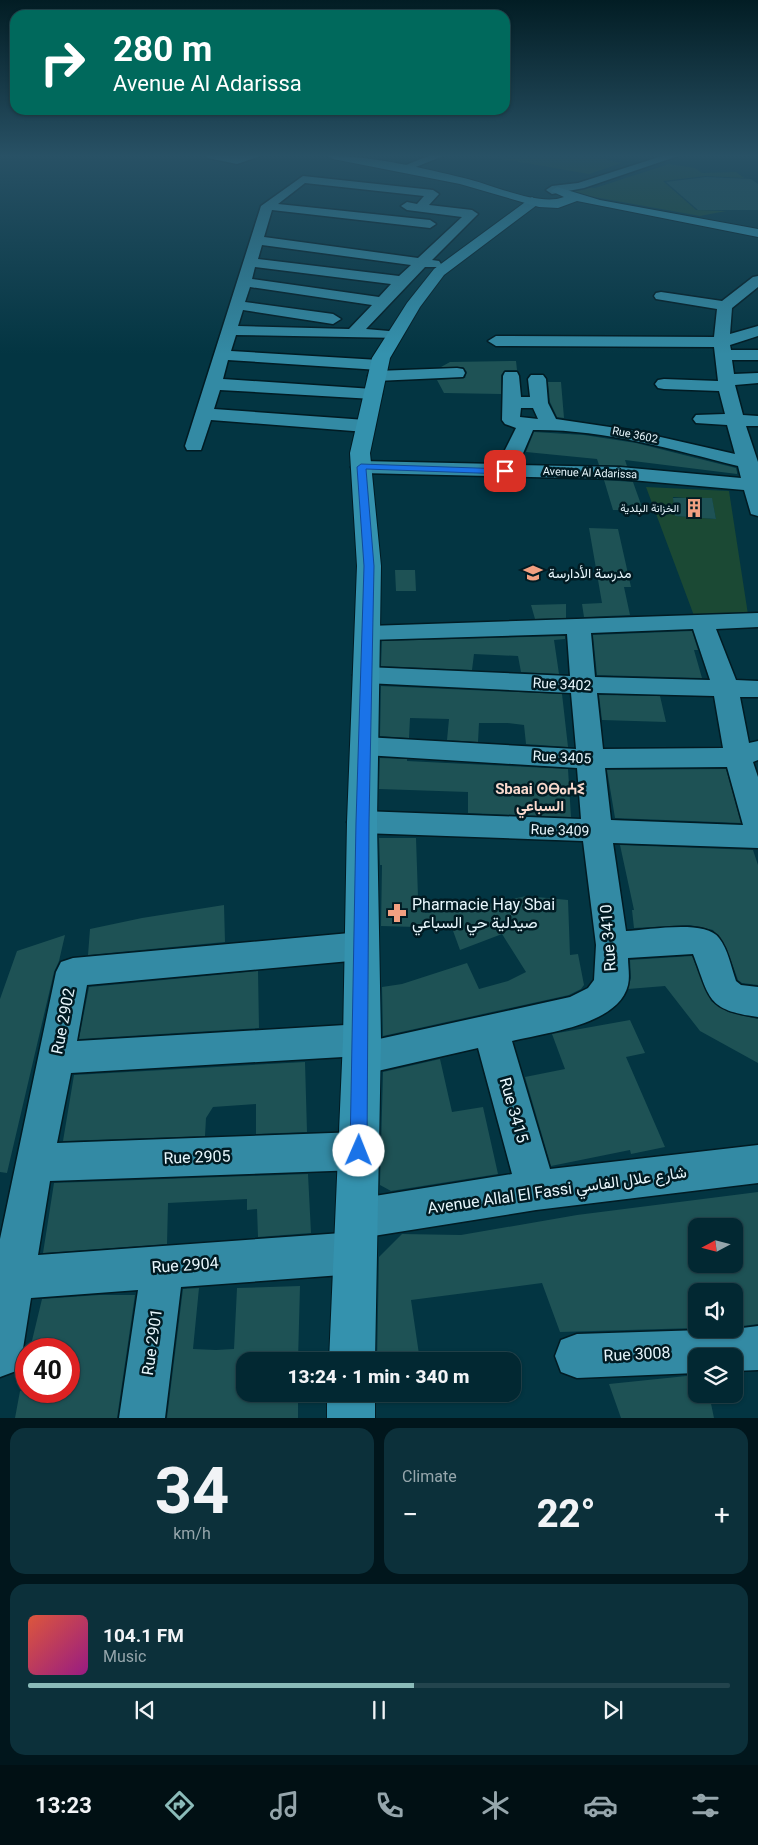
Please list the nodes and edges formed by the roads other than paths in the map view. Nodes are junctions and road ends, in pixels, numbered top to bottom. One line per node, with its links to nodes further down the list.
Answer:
1 (267, 222): 12 (street)
2 (350, 222): 8 (street)
3 (414, 222): 9 (street)
4 (463, 222): 9 (street)
5 (501, 222): 15 (street)
6 (688, 222): 10 (main road)
7 (697, 222): 10 (main road)
8 (345, 226)
9 (458, 227): 15 (street)
10 (758, 234)
11 (332, 236): 14 (street)
12 (257, 240): 14 (street); 16 (street)
13 (424, 241): 15 (street)
14 (318, 248): 15 (street)
15 (438, 257): 18 (street); 27 (street)
16 (250, 262): 18 (street); 19 (street)
17 (758, 280): 23 (street)
18 (402, 281): 21 (street)
19 (244, 282): 21 (street); 22 (street)
20 (661, 296): 23 (street)
21 (383, 302): 24 (street)
22 (237, 305): 24 (street); 25 (street)
23 (725, 306): 29 (street)
24 (359, 328): 25 (street); 27 (street)
25 (229, 330): 30 (street)
26 (757, 333): 29 (street)
27 (394, 335): 34 (street)
28 (496, 341): 29 (street)
29 (723, 349): 31 (street); 37 (street)
30 (222, 355): 34 (street); 38 (street)
31 (758, 355)
32 (456, 373): 34 (street)
33 (511, 376): 40 (street)
34 (376, 378): 38 (street); 48 (street)
35 (758, 378): 37 (street)
36 (537, 379): 41 (street)
37 (727, 383): 39 (street); 44 (street)
38 (213, 384): 42 (street)
39 (664, 384)
40 (512, 402): 41 (street); 46 (street)
41 (539, 403): 47 (street)
42 (204, 414): 48 (street); 49 (street)
43 (702, 419): 44 (street)
44 (735, 421): 45 (street); 50 (street)
45 (758, 421)
46 (522, 424): 47 (street, Rue 3602); 52 (street)
47 (549, 424): 50 (street, Rue 3602)
48 (366, 426): 51 (street)
49 (194, 446)
50 (749, 463): 53 (street)
51 (361, 467): 52 (street, Avenue Al Adarissa); 58 (street)
52 (505, 471): 53 (street, Avenue Al Adarissa)
53 (756, 485): 54 (street)
54 (758, 510)
55 (758, 620): 56 (street)
56 (702, 622): 57 (street); 61 (street)
57 (578, 626): 58 (street); 60 (street, Rue 3410)
58 (368, 633): 59 (street)
59 (366, 675): 60 (street, Rue 3402); 63 (street)
60 (584, 685): 61 (street, Rue 3402); 65 (street, Rue 3410)
61 (726, 689): 62 (street, Rue 3402); 64 (street)
62 (758, 689)
63 (364, 746): 65 (street, Rue 3405); 66 (street)
64 (748, 754): 65 (street, Rue 3405); 67 (street)
65 (592, 759): 68 (street, Rue 3410)
66 (362, 822): 68 (street, Rue 3409); 71 (street)
67 (758, 825)
68 (598, 832): 69 (street, Rue 3409); 70 (street, Rue 3410)
69 (758, 837)
70 (612, 945): 72 (street); 73 (street, Rue 3410)
71 (361, 946): 74 (street); 75 (street, Rue 2902)
72 (758, 1002)
73 (492, 1031): 74 (street, Rue 3410); 79 (street, Rue 3415)
74 (361, 1049): 75 (street, Rue 3410); 76 (street)
75 (56, 1058): 77 (street, Rue 2902)
76 (359, 1151): 77 (street, Rue 2905); 80 (street)
77 (34, 1163): 82 (street, Rue 2902)
78 (758, 1164): 79 (street, Avenue Allal El Fassi شارع علال الفاسي)
79 (536, 1190): 80 (street, Avenue Allal El Fassi شارع علال الفاسي)
80 (356, 1236): 81 (street, Rue 2904); 84 (street)
81 (163, 1266): 82 (street, Rue 2904); 88 (street, Rue 2901)
82 (15, 1278): 85 (street, Rue 2902)
83 (758, 1348): 86 (street, Rue 3008)
84 (352, 1352)
85 (0, 1355)
86 (577, 1356)
87 (352, 1402): 89 (street)
88 (142, 1418)
89 (351, 1418)

